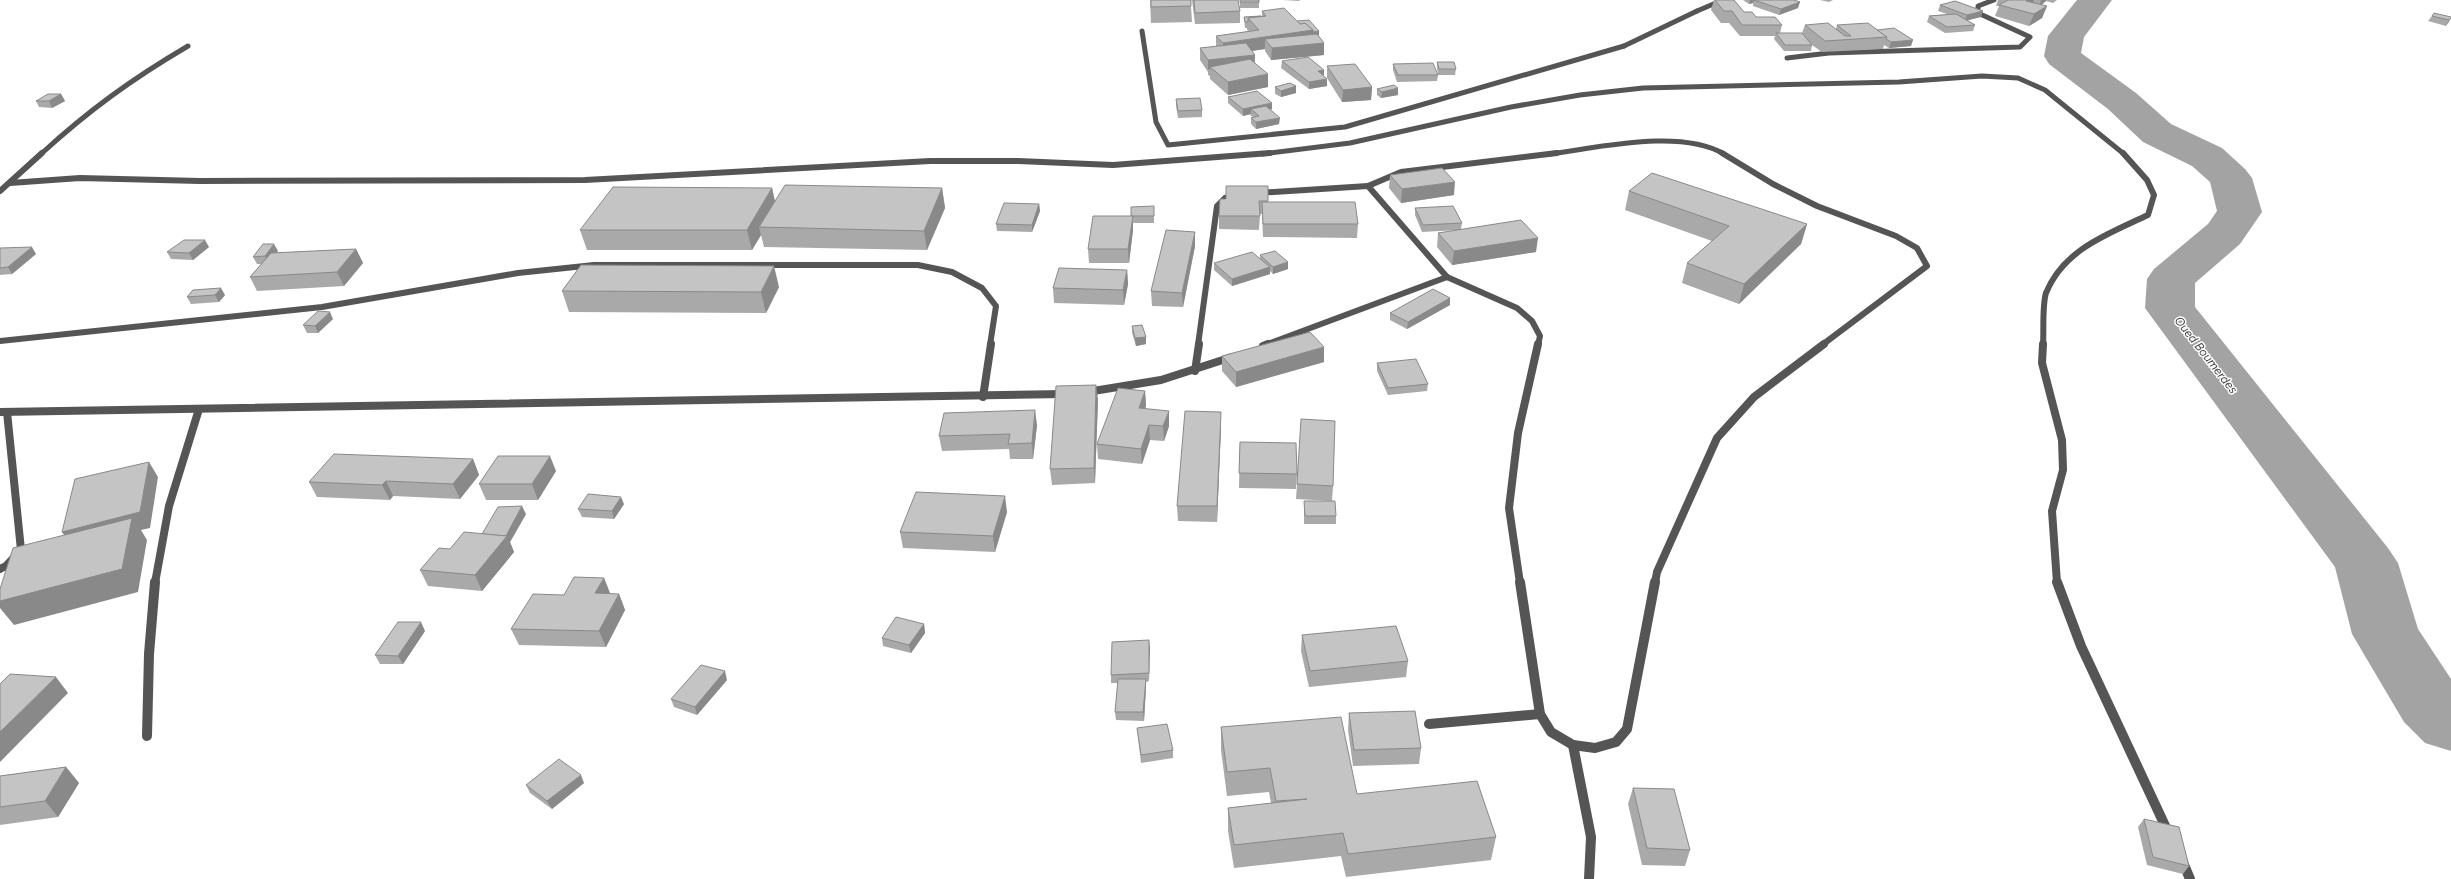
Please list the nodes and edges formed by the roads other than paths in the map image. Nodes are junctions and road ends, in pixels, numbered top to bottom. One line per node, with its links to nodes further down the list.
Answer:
1 (1723, 0): 3 (street)
2 (1994, 0): 5 (street)
3 (1142, 31)
4 (188, 46): 6 (street)
5 (1787, 58)
6 (10, 182): 8 (street); 24 (street)
7 (1368, 186): 10 (street); 11 (street); 23 (street)
8 (0, 191)
9 (1240, 194): 15 (street)
10 (1248, 194)
11 (1447, 277): 13 (street); 20 (street)
12 (0, 341): 16 (street)
13 (1254, 349)
14 (1239, 355): 15 (street)
15 (1195, 371): 16 (street)
16 (983, 397): 17 (street)
17 (199, 409): 18 (street); 22 (street)
18 (4, 412): 19 (street)
19 (0, 569)
20 (1540, 714): 21 (street); 23 (street)
21 (1429, 724)
22 (147, 736)
23 (1574, 745): 26 (street)
24 (2170, 837)
25 (2177, 851): 27 (street)
26 (1589, 879)
27 (2190, 879)

